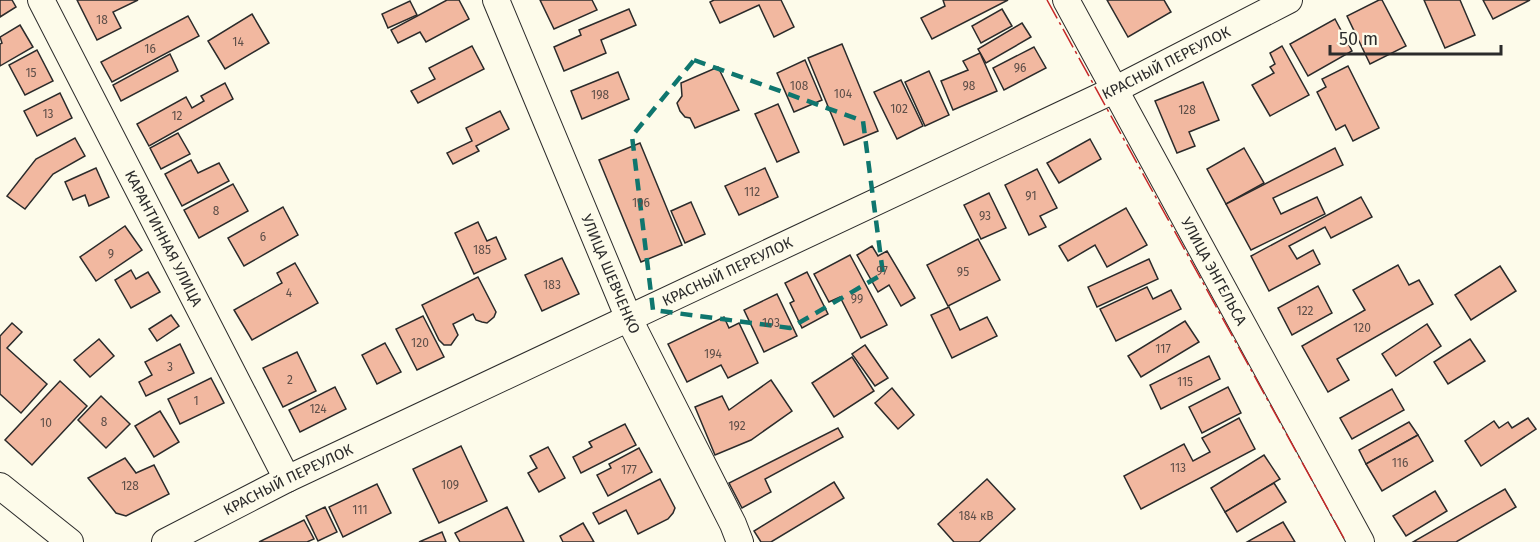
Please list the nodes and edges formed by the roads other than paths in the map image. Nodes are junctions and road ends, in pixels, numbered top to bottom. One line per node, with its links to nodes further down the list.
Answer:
1 (42, 0): 7 (street, КАРАНТИННАЯ УЛИЦА)
2 (496, 0): 6 (street, УЛИЦА ШЕВЧЕНКО)
3 (1066, 0): 5 (street, УЛИЦА ЭНГЕЛЬСА)
4 (1289, 0): 5 (street, КРАСНЫЙ ПЕРЕУЛОК)
5 (1116, 88): 6 (street, КРАСНЫЙ ПЕРЕУЛОК); 12 (street, УЛИЦА ЭНГЕЛЬСА)
6 (629, 319): 7 (street, КРАСНЫЙ ПЕРЕУЛОК); 11 (street, УЛИЦА ШЕВЧЕНКО)
7 (287, 479): 10 (street, КРАСНЫЙ ПЕРЕУЛОК)
8 (0, 486): 9 (street)
9 (70, 542)
10 (165, 542)
11 (740, 542)
12 (1361, 542)

